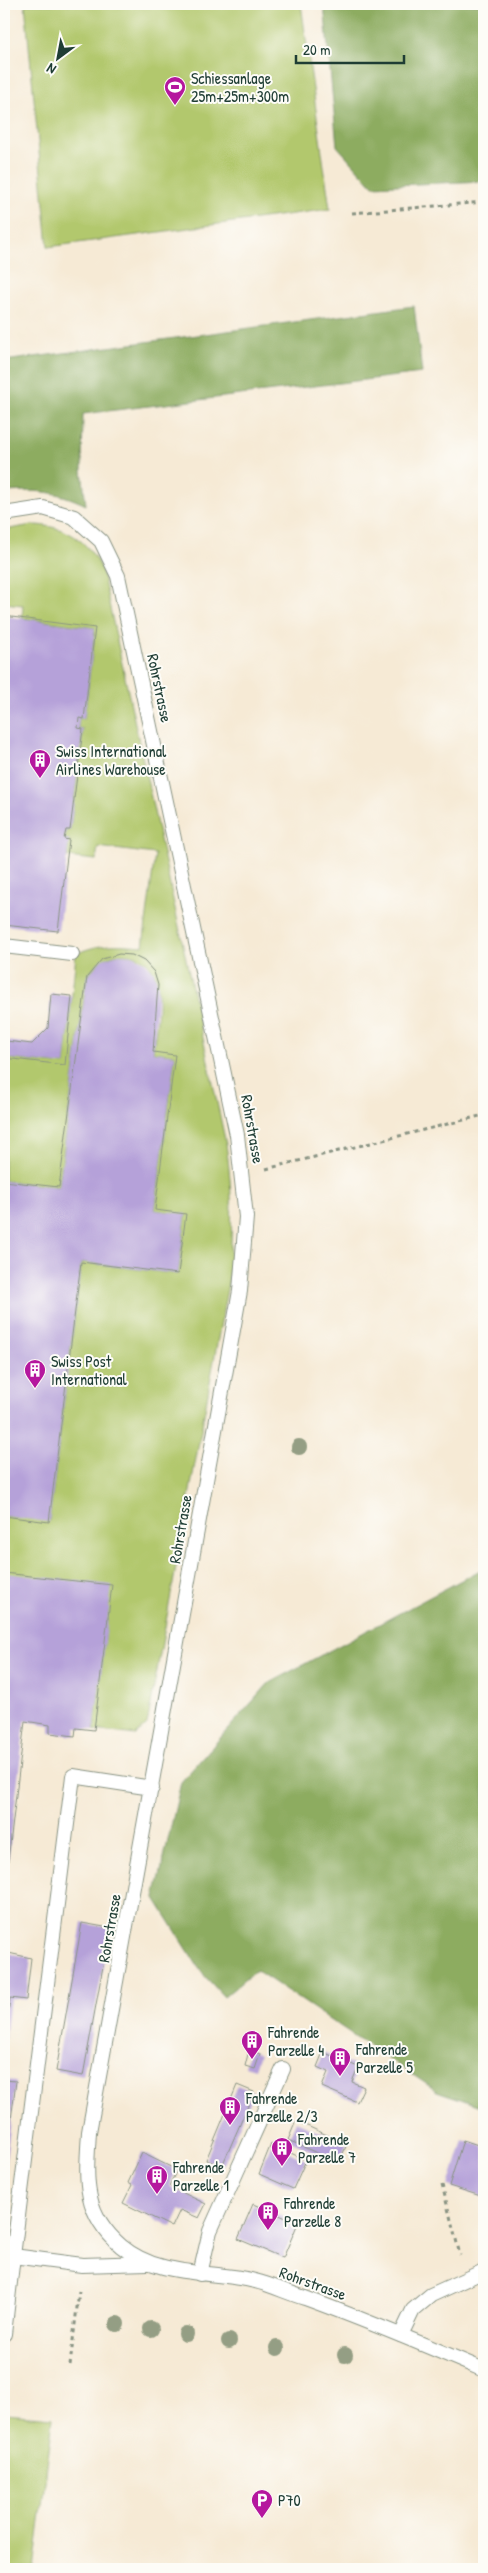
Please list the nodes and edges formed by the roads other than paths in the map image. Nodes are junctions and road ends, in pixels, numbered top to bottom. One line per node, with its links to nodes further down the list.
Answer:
1 (4, 514): 4 (lane, Rohrstrasse)
2 (4, 946): 3 (lane)
3 (72, 954)
4 (152, 1788): 6 (lane); 7 (lane, Rohrstrasse)
5 (283, 2069): 9 (lane)
6 (13, 2256): 7 (lane); 10 (lane)
7 (148, 2263): 9 (lane, Rohrstrasse)
8 (484, 2271): 11 (lane)
9 (200, 2274): 11 (lane, Rohrstrasse)
10 (4, 2334)
11 (401, 2335): 12 (lane, Rohrstrasse)
12 (484, 2370)

